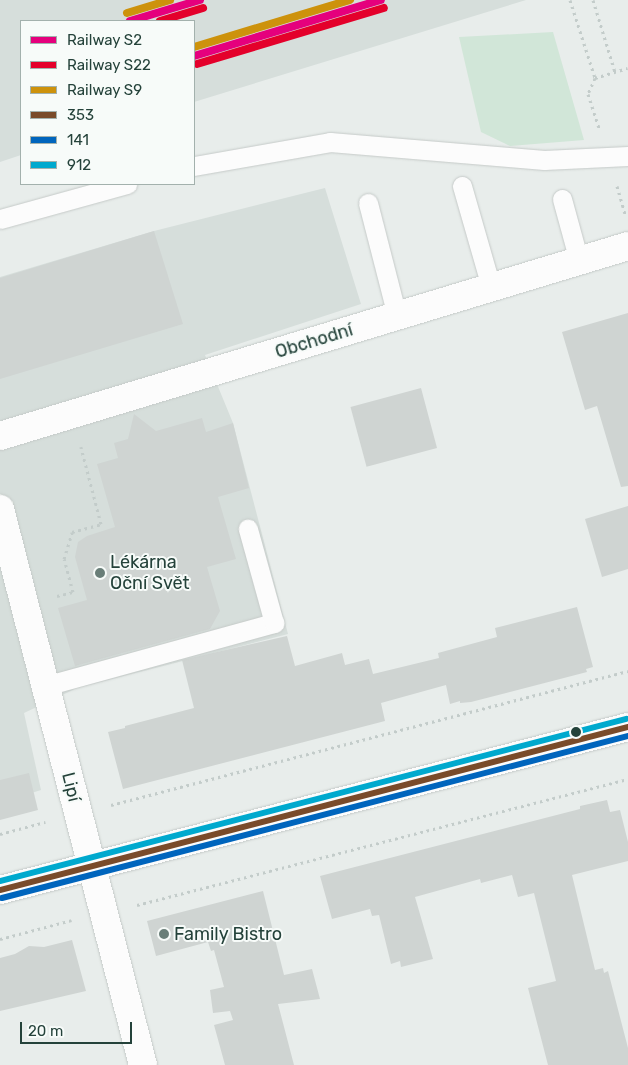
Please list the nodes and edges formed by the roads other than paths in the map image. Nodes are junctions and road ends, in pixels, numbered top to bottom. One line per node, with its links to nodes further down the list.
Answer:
1 (628, 156): 2 (lane)
2 (195, 166)
3 (124, 185): 7 (lane)
4 (462, 186): 10 (lane)
5 (562, 199): 9 (lane)
6 (368, 203): 11 (lane)
7 (0, 218)
8 (628, 246): 9 (street, Obchodní)
9 (579, 261): 10 (street, Obchodní)
10 (491, 287): 11 (street, Obchodní)
11 (397, 316): 12 (street, Obchodní)
12 (0, 436)
13 (0, 509): 15 (street, Lipí)
14 (248, 529): 16 (lane)
15 (4, 545): 16 (street, Lipí)
16 (45, 686): 18 (street, Lipí)
17 (628, 727): 18 (street)
18 (92, 867): 19 (street); 20 (street, Lipí)
19 (0, 890)
20 (143, 1065)

